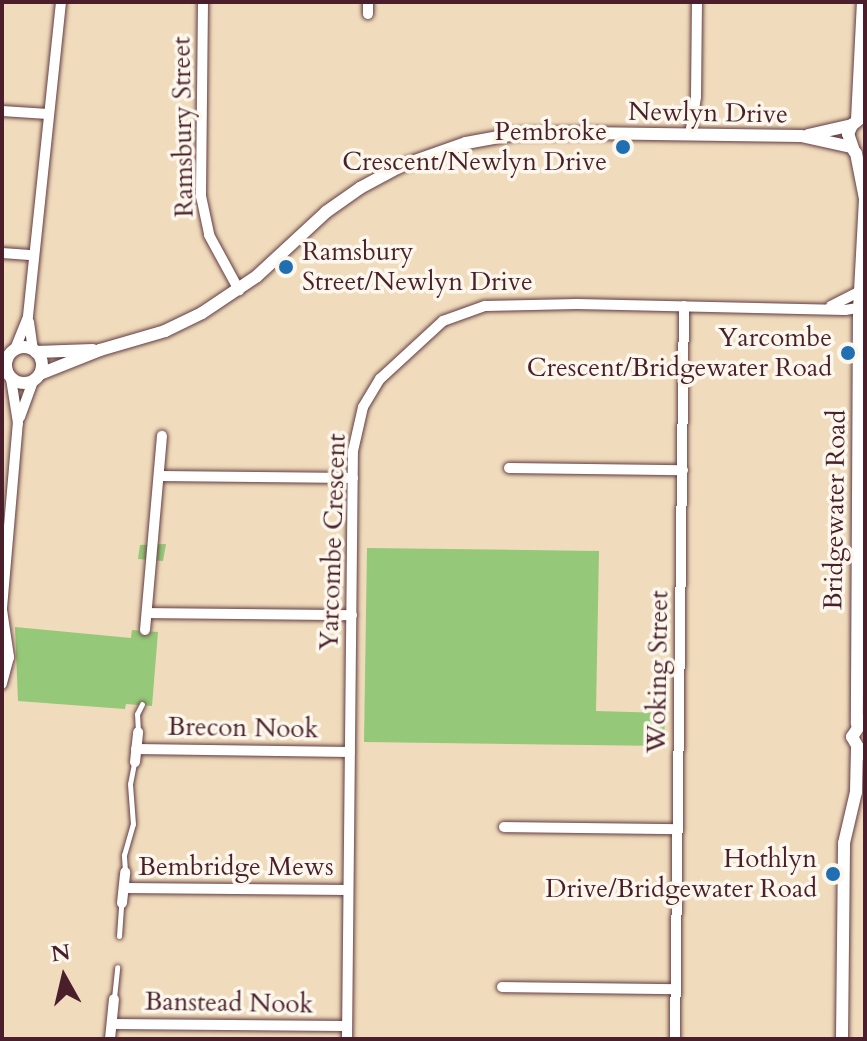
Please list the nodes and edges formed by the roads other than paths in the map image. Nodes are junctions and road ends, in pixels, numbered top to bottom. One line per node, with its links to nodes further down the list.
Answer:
1 (61, 2): 6 (street)
2 (203, 2): 13 (street, Ramsbury Street)
3 (697, 2): 8 (street)
4 (863, 2): 7 (street)
5 (2, 111): 6 (street)
6 (48, 114): 12 (street)
7 (858, 120): 9 (street, Newlyn Drive); 10 (street, Bridgewater Road)
8 (695, 135): 9 (street, Newlyn Drive); 13 (street, Newlyn Drive)
9 (801, 136): 10 (street, Newlyn Drive)
10 (857, 152): 14 (street, Bridgewater Road)
11 (2, 253): 12 (street)
12 (33, 255): 18 (street)
13 (239, 290): 20 (street, Newlyn Drive)
14 (860, 291): 16 (street, Yarcombe Crescent); 17 (street, Bridgewater Road)
15 (684, 306): 16 (street, Yarcombe Crescent); 27 (street, Woking Street); 29 (street, Yarcombe Crescent)
16 (825, 308): 17 (street, Yarcombe Crescent)
17 (862, 309): 36 (street, Bridgewater Road)
18 (28, 316): 19 (street); 21 (street)
19 (34, 350): 20 (street, Newlyn Drive); 21 (street); 23 (street)
20 (100, 350): 23 (street, Newlyn Drive)
21 (9, 353): 22 (street)
22 (8, 377): 23 (street); 24 (street)
23 (36, 378): 24 (street)
24 (18, 423): 30 (street)
25 (162, 436): 28 (street)
26 (509, 468): 27 (street)
27 (683, 470): 43 (street, Woking Street)
28 (159, 476): 29 (street); 31 (street)
29 (353, 478): 32 (street, Yarcombe Crescent)
30 (2, 609): 34 (street)
31 (147, 613): 32 (street); 33 (street)
32 (352, 615): 39 (street, Yarcombe Crescent)
33 (145, 630)
34 (2, 684)
35 (142, 704): 37 (lane)
36 (861, 721): 40 (street, Bridgewater Road)
37 (138, 732): 38 (street, Brecon Nook)
38 (136, 749): 39 (street, Brecon Nook); 41 (street, Brecon Nook)
39 (350, 752): 46 (street, Yarcombe Crescent)
40 (861, 752): 58 (street)
41 (135, 762): 44 (lane)
42 (504, 827): 43 (street)
43 (678, 829): 51 (street, Woking Street)
44 (125, 872): 45 (street, Bembridge Mews)
45 (124, 888): 46 (street, Bembridge Mews); 47 (street, Bembridge Mews)
46 (348, 890): 54 (street, Yarcombe Crescent)
47 (122, 903): 48 (lane)
48 (119, 936)
49 (117, 967): 52 (lane)
50 (502, 987): 51 (street)
51 (675, 989): 57 (street, Woking Street)
52 (114, 999): 53 (street, Banstead Nook)
53 (112, 1024): 54 (street, Banstead Nook); 55 (street, Banstead Nook)
54 (345, 1026): 56 (street, Yarcombe Crescent)
55 (110, 1039)
56 (347, 1039)
57 (675, 1039)
58 (842, 1039)

